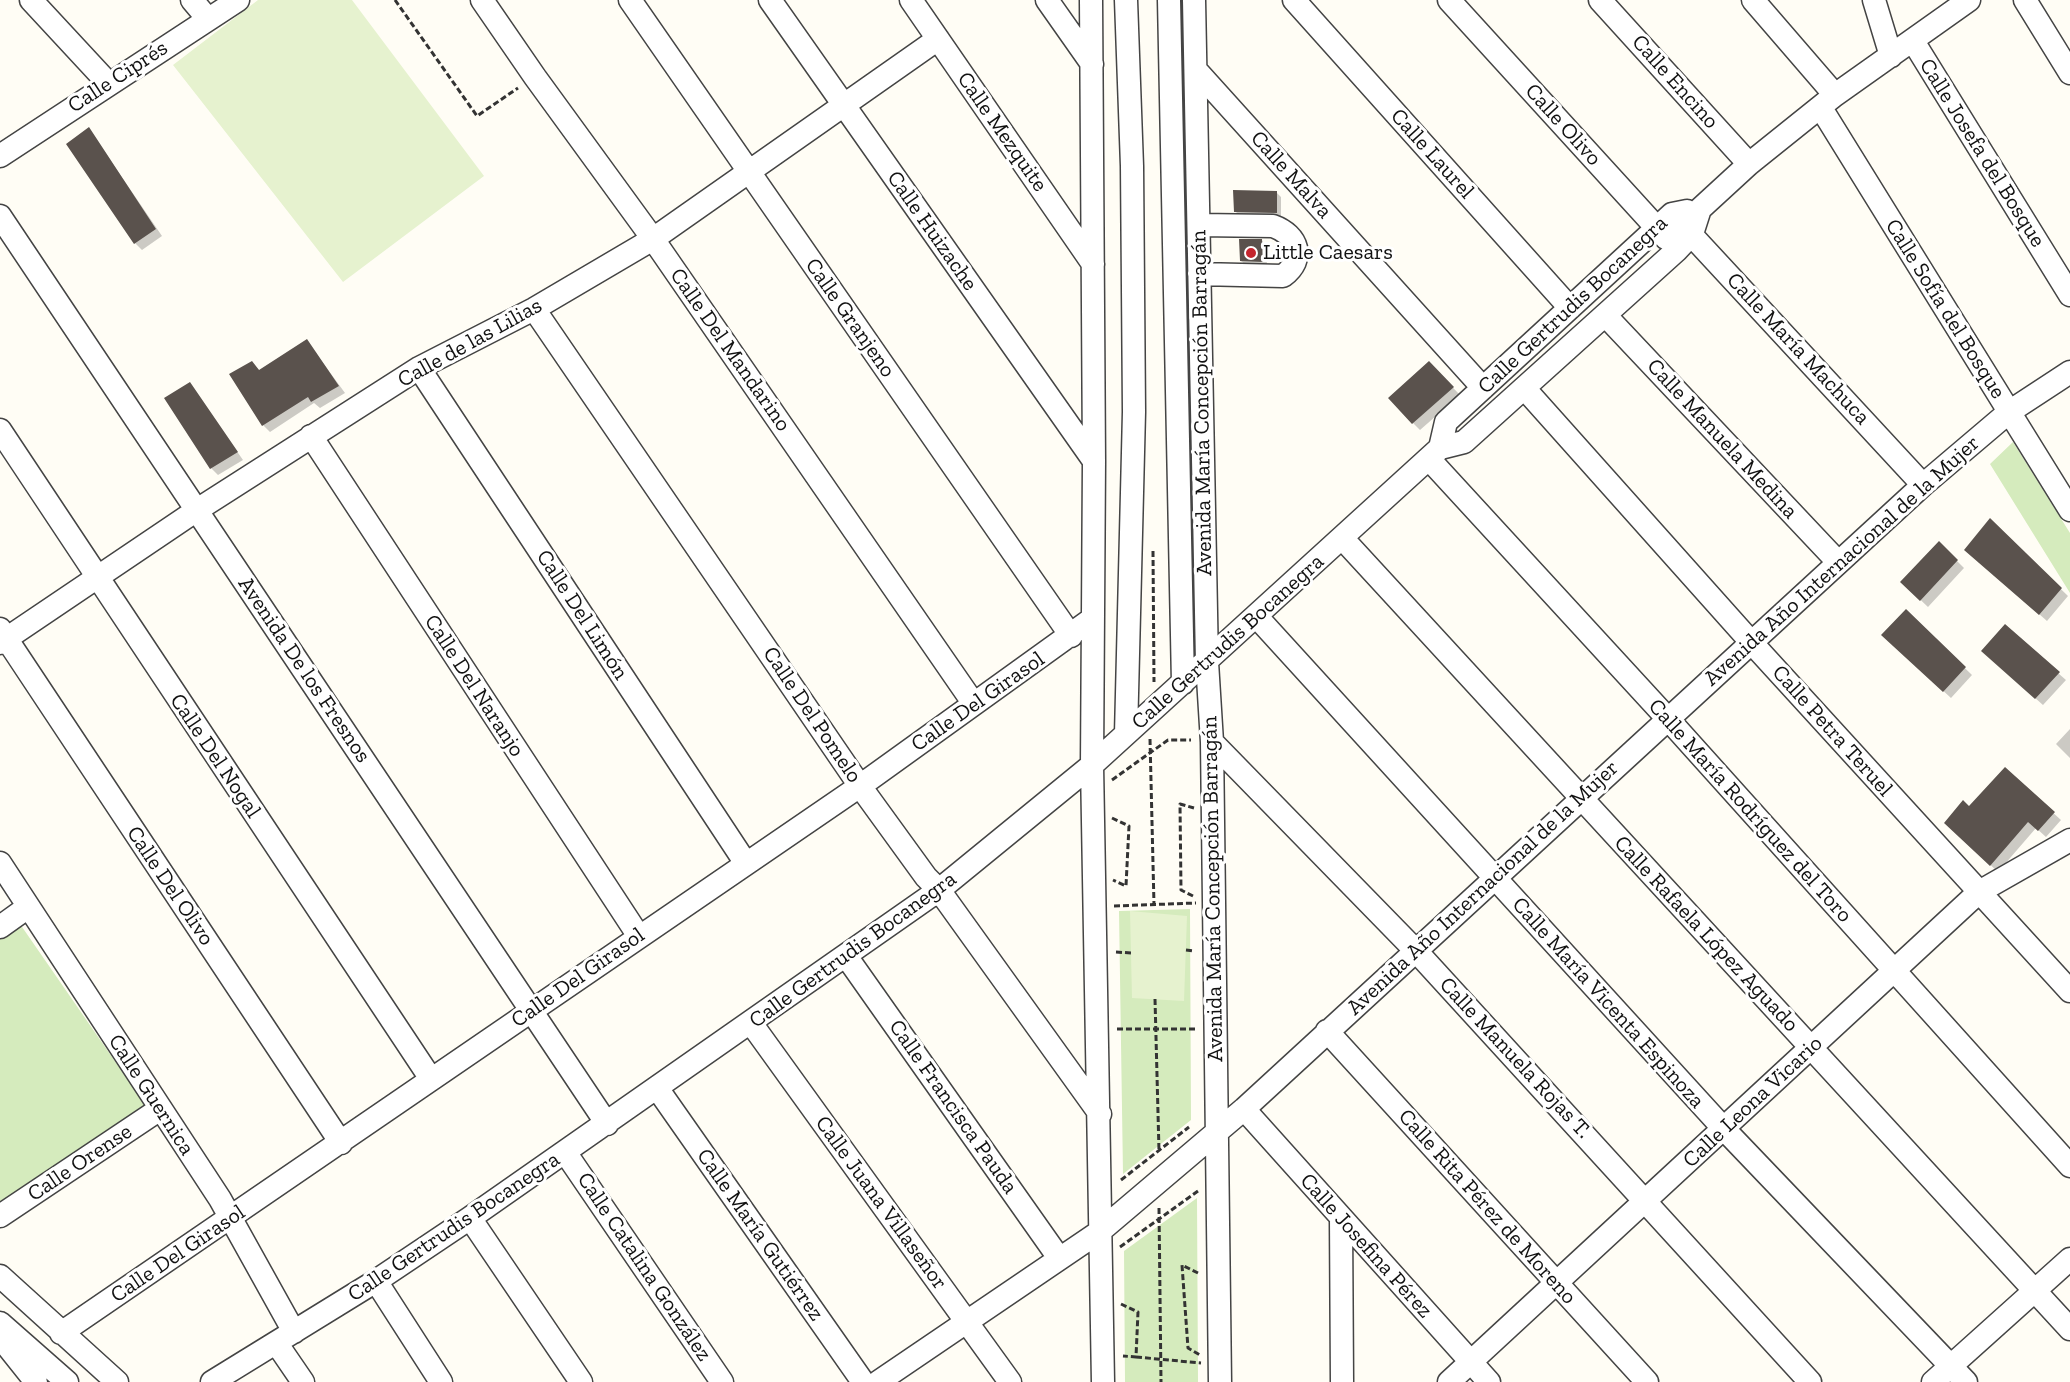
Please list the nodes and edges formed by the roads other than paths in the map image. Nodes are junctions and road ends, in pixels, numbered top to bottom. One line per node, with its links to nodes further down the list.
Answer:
1 (31, 0): 27 (street)
2 (192, 0): 20 (street)
3 (238, 0): 20 (street, Calle Ciprés)
4 (482, 0): 37 (street, Calle Del Mandarino)
5 (630, 0): 32 (street, Calle Granjeno)
6 (770, 0): 29 (street, Calle Huizache)
7 (911, 0): 21 (street, Calle Mezquite)
8 (1047, 0): 24 (street)
9 (1091, 0): 24 (street)
10 (1126, 0): 69 (street)
11 (1169, 0): 66 (street, Avenida María Concepción Barragán)
12 (1194, 0): 25 (street, Avenida María Concepción Barragán)
13 (1294, 0): 42 (street, Calle Laurel)
14 (1449, 0): 35 (street, Calle Olivo)
15 (1600, 0): 31 (street, Calle Encino)
16 (1753, 0): 28 (street, Calle Sofía del Bosque)
17 (1874, 0): 23 (street)
18 (1969, 0): 22 (street, Calle Gertrudis Bocanegra)
19 (2025, 0): 26 (street)
20 (208, 19): 27 (street, Calle Ciprés)
21 (938, 39): 29 (street, Calle de las Lilias); 39 (street, Calle Mezquite)
22 (1913, 41): 23 (street, Calle Gertrudis Bocanegra); 41 (street, Calle Josefa del Bosque)
23 (1891, 56): 28 (street, Calle Gertrudis Bocanegra)
24 (1092, 64): 39 (street)
25 (1196, 70): 36 (street, Avenida María Concepción Barragán); 47 (street, Calle Malva)
26 (2070, 73)
27 (108, 83): 30 (street, Calle Ciprés)
28 (1828, 101): 31 (street, Calle Gertrudis Bocanegra); 49 (street, Calle Sofía del Bosque)
29 (843, 106): 32 (street, Calle de las Lilias); 53 (street, Calle Huizache)
30 (0, 156)
31 (1749, 164): 33 (street, Calle Gertrudis Bocanegra)
32 (749, 173): 37 (street, Calle de las Lilias); 62 (street, Calle Granjeno)
33 (1700, 209): 35 (street, Calle Gertrudis Bocanegra); 38 (street, Calle Gertrudis Bocanegra)
34 (0, 216): 55 (street, Avenida De los Fresnos)
35 (1664, 221): 38 (street, Calle María Machuca); 42 (street, Calle Gertrudis Bocanegra)
36 (1199, 225): 40 (street, Avenida María Concepción Barragán); 40 (street)
37 (653, 238): 43 (street, Calle de las Lilias); 67 (street, Calle Del Mandarino)
38 (1684, 242): 44 (street, Calle Gertrudis Bocanegra); 54 (street, Calle María Machuca)
39 (1093, 264): 53 (street)
40 (1199, 274): 65 (street, Avenida María Concepción Barragán)
41 (2070, 295)
42 (1570, 308): 47 (street, Calle Gertrudis Bocanegra)
43 (534, 309): 45 (street, Calle de las Lilias); 72 (street, Calle Del Pomelo)
44 (1606, 316): 48 (street, Calle Gertrudis Bocanegra); 58 (street, Calle Manuela Medina)
45 (419, 369): 51 (street, Calle de las Lilias); 76 (street, Calle Del Limón)
46 (2070, 372): 49 (street, Avenida Año Internacional de la Mujer)
47 (1483, 388): 52 (street, Calle Gertrudis Bocanegra)
48 (1524, 389): 52 (street, Calle Gertrudis Bocanegra); 64 (street, Calle Petra Teruel)
49 (2008, 412): 54 (street, Avenida Año Internacional de la Mujer); 56 (street, Calle Sofía del Bosque)
50 (0, 430): 59 (street, Calle Del Nogal)
51 (311, 436): 55 (street, Calle de las Lilias); 82 (street, Calle Del Naranjo)
52 (1434, 453): 57 (street, Calle Gertrudis Bocanegra); 68 (street, Calle María Rodríguez del Toro)
53 (1094, 461): 61 (street)
54 (1923, 485): 58 (street, Avenida Año Internacional de la Mujer)
55 (197, 510): 59 (street, Calle de las Lilias); 87 (street, Avenida De los Fresnos)
56 (2070, 510)
57 (1343, 539): 60 (street, Calle Gertrudis Bocanegra); 73 (street, Calle Rafaela López Aguado)
58 (1838, 562): 64 (street, Avenida Año Internacional de la Mujer)
59 (96, 579): 63 (street, Calle de las Lilias); 91 (street, Calle Del Nogal)
60 (1257, 617): 65 (street, Calle Gertrudis Bocanegra); 77 (street, Calle María Vicenta Espinoza)
61 (1092, 619): 62 (street, Calle Del Girasol); 71 (street)
62 (1071, 636): 67 (street, Calle Del Girasol)
63 (2, 637): 99 (street, Calle Del Olivo)
64 (1751, 642): 68 (street, Avenida Año Internacional de la Mujer); 79 (street, Calle Petra Teruel)
65 (1207, 662): 66 (street, Calle Gertrudis Bocanegra); 70 (street, Avenida María Concepción Barragán)
66 (1182, 683): 69 (street, Calle Gertrudis Bocanegra)
67 (974, 704): 72 (street, Calle Del Girasol)
68 (1668, 719): 73 (street, Avenida Año Internacional de la Mujer); 85 (street, Calle María Rodríguez del Toro)
69 (1126, 734): 71 (street, Calle Gertrudis Bocanegra)
70 (1202, 747): 83 (street, Calle Manuela Rojas T.); 98 (street, Avenida María Concepción Barragán)
71 (1092, 765): 78 (street, Calle Gertrudis Bocanegra); 95 (street)
72 (860, 786): 76 (street, Calle Del Girasol); 78 (street, Calle Del Pomelo)
73 (1581, 798): 77 (street, Avenida Año Internacional de la Mujer); 90 (street, Calle Rafaela López Aguado)
74 (2070, 840): 79 (street, Calle Leona Vicario)
75 (0, 862): 80 (street, Calle Guernica)
76 (745, 862): 82 (street, Calle Del Girasol)
77 (1494, 878): 83 (street, Avenida Año Internacional de la Mujer); 97 (street, Calle María Vicenta Espinoza)
78 (939, 890): 84 (street, Calle Gertrudis Bocanegra); 95 (street, Calle Del Pomelo)
79 (1980, 892): 85 (street, Calle Leona Vicario); 86 (street, Calle Petra Teruel)
80 (28, 908): 81 (street); 93 (street, Calle Guernica)
81 (0, 927)
82 (638, 935): 87 (street, Calle Del Girasol)
83 (1417, 952): 89 (street, Avenida Año Internacional de la Mujer); 102 (street, Calle Manuela Rojas T.)
84 (846, 956): 88 (street, Calle Gertrudis Bocanegra); 108 (street, Calle Francisca Pauda)
85 (1895, 972): 90 (street, Calle Leona Vicario); 101 (street, Calle María Rodríguez del Toro)
86 (2070, 991)
87 (531, 1012): 91 (street, Calle Del Girasol); 96 (street, Avenida De los Fresnos)
88 (751, 1023): 92 (street, Calle Gertrudis Bocanegra); 114 (street, Calle Juana Villaseñor)
89 (1327, 1031): 94 (street, Avenida Año Internacional de la Mujer); 112 (street, Calle Rita Pérez de Moreno)
90 (1812, 1048): 97 (street, Calle Leona Vicario); 113 (street, Calle Rafaela López Aguado)
91 (431, 1079): 99 (street, Calle Del Girasol)
92 (657, 1088): 96 (street, Calle Gertrudis Bocanegra); 131 (street, Calle María Gutiérrez)
93 (160, 1109): 103 (street, Calle Orense); 104 (street, Calle Guernica)
94 (1244, 1109): 98 (street, Avenida Año Internacional de la Mujer); 106 (street, Calle Josefina Pérez)
95 (1100, 1114): 107 (street)
96 (607, 1124): 100 (street, Calle Gertrudis Bocanegra)
97 (1724, 1129): 102 (street, Calle Leona Vicario); 121 (street, Calle María Vicenta Espinoza)
98 (1217, 1131): 107 (street, Avenida Año Internacional de la Mujer); 122 (street, Avenida María Concepción Barragán)
99 (341, 1143): 104 (street, Calle Del Girasol)
100 (565, 1152): 105 (street, Calle Gertrudis Bocanegra); 130 (street, Calle Catalina González)
101 (2070, 1166)
102 (1646, 1201): 112 (street, Calle Leona Vicario); 139 (street, Calle Manuela Rojas T.)
103 (0, 1216)
104 (231, 1217): 117 (street, Calle Del Girasol); 119 (street, Calle Guernica)
105 (470, 1218): 111 (street, Calle Gertrudis Bocanegra); 129 (street)
106 (1341, 1218): 120 (street, Calle Josefina Pérez); 135 (street)
107 (1099, 1232): 108 (street, Avenida Año Internacional de la Mujer); 134 (street)
108 (1059, 1258): 114 (street, Avenida Año Internacional de la Mujer)
109 (2070, 1259): 113 (street)
110 (0, 1276): 117 (street)
111 (376, 1281): 119 (street, Calle Gertrudis Bocanegra); 128 (street)
112 (1556, 1282): 120 (street, Calle Leona Vicario); 138 (street, Calle Rita Pérez de Moreno)
113 (2035, 1291): 116 (street, Calle Rafaela López Aguado); 121 (street)
114 (966, 1321): 132 (street, Avenida Año Internacional de la Mujer); 133 (street, Calle Juana Villaseñor)
115 (0, 1323): 124 (street)
116 (2070, 1329)
117 (61, 1333): 125 (street)
118 (0, 1337): 123 (street)
119 (286, 1338): 126 (street, Calle Gertrudis Bocanegra); 127 (street, Calle Guernica)
120 (1471, 1362): 136 (street, Calle Leona Vicario); 137 (street, Calle Josefina Pérez)
121 (1959, 1374): 140 (street)
122 (1211, 1377)
123 (36, 1382)
124 (67, 1382)
125 (117, 1382)
126 (212, 1382)
127 (303, 1382)
128 (441, 1382)
129 (581, 1382)
130 (722, 1382)
131 (863, 1382)
132 (878, 1382)
133 (1010, 1382)
134 (1103, 1382)
135 (1342, 1382)
136 (1449, 1382)
137 (1489, 1382)
138 (1647, 1382)
139 (1810, 1382)
140 (1933, 1382)

